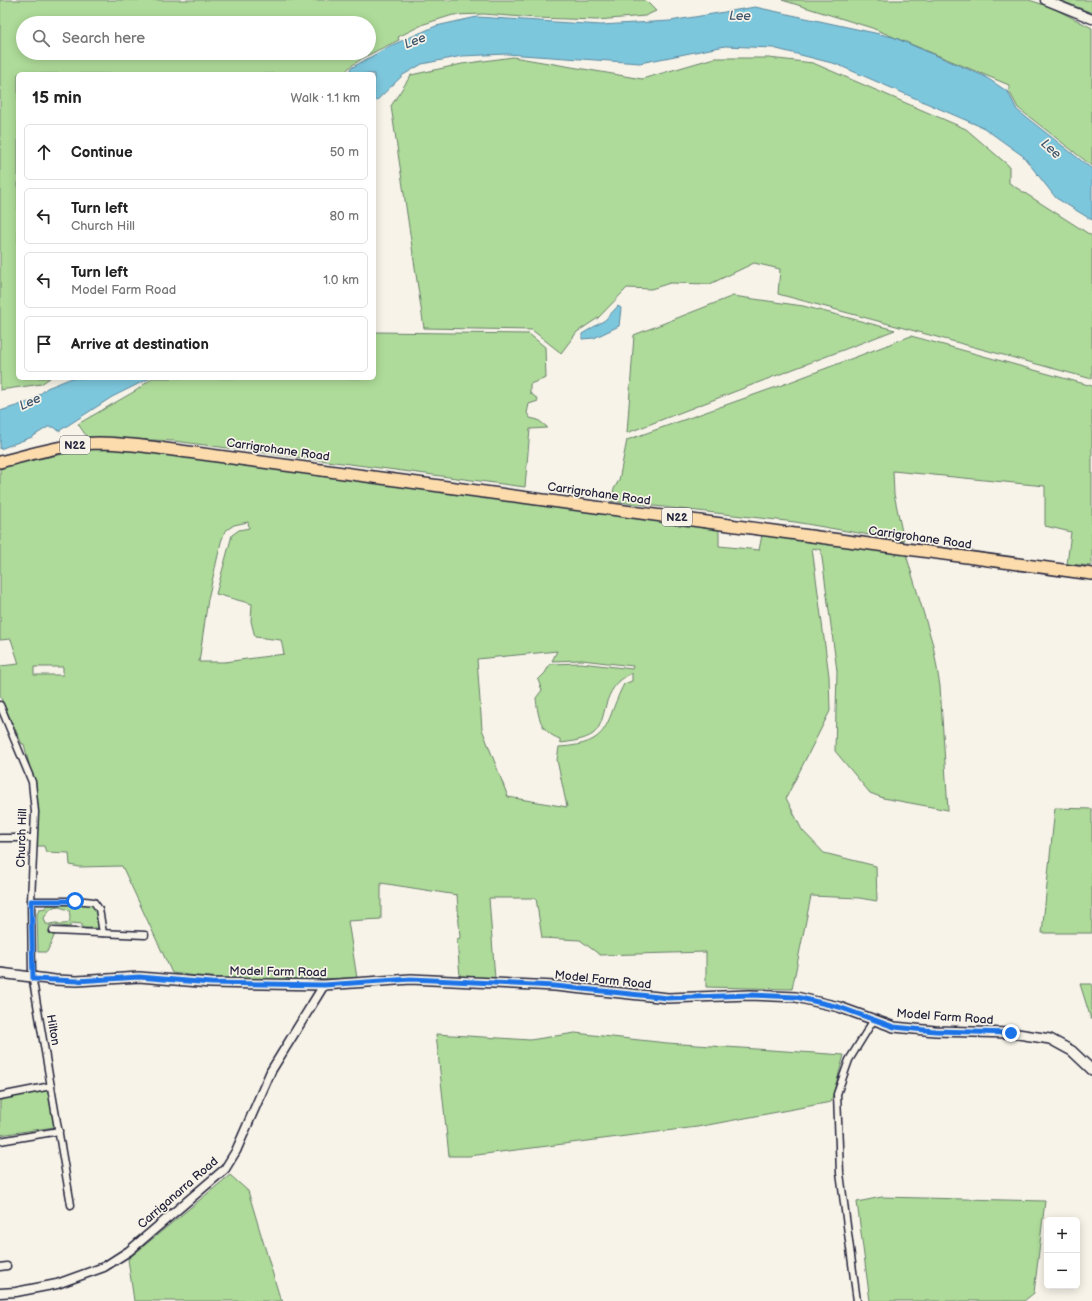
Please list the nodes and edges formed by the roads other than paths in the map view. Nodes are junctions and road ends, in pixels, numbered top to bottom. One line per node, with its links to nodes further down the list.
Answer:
1 (1045, 0): 2 (street)
2 (1092, 19)
3 (0, 462): 4 (highway, Carrigrohane Road / N22)
4 (1092, 574)
5 (0, 707): 7 (street, Church Hill)
6 (0, 838): 7 (street)
7 (33, 838): 8 (street, Church Hill)
8 (31, 901): 10 (street); 13 (street, Church Hill)
9 (53, 931): 10 (street)
10 (103, 933): 11 (street)
11 (145, 935)
12 (0, 973): 13 (main road, Model Farm Road)
13 (33, 979): 14 (main road, Model Farm Road); 17 (street, Hilton)
14 (324, 985): 15 (main road, Model Farm Road); 24 (street, Carriganarra Road)
15 (873, 1020): 16 (main road, Model Farm Road); 25 (street)
16 (1092, 1070)
17 (51, 1086): 18 (street); 19 (street, Hilton)
18 (0, 1096)
19 (58, 1131): 20 (street); 21 (street, Hilton)
20 (0, 1141)
21 (71, 1205)
22 (7, 1266): 23 (street)
23 (0, 1267)
24 (0, 1293)
25 (857, 1301)

